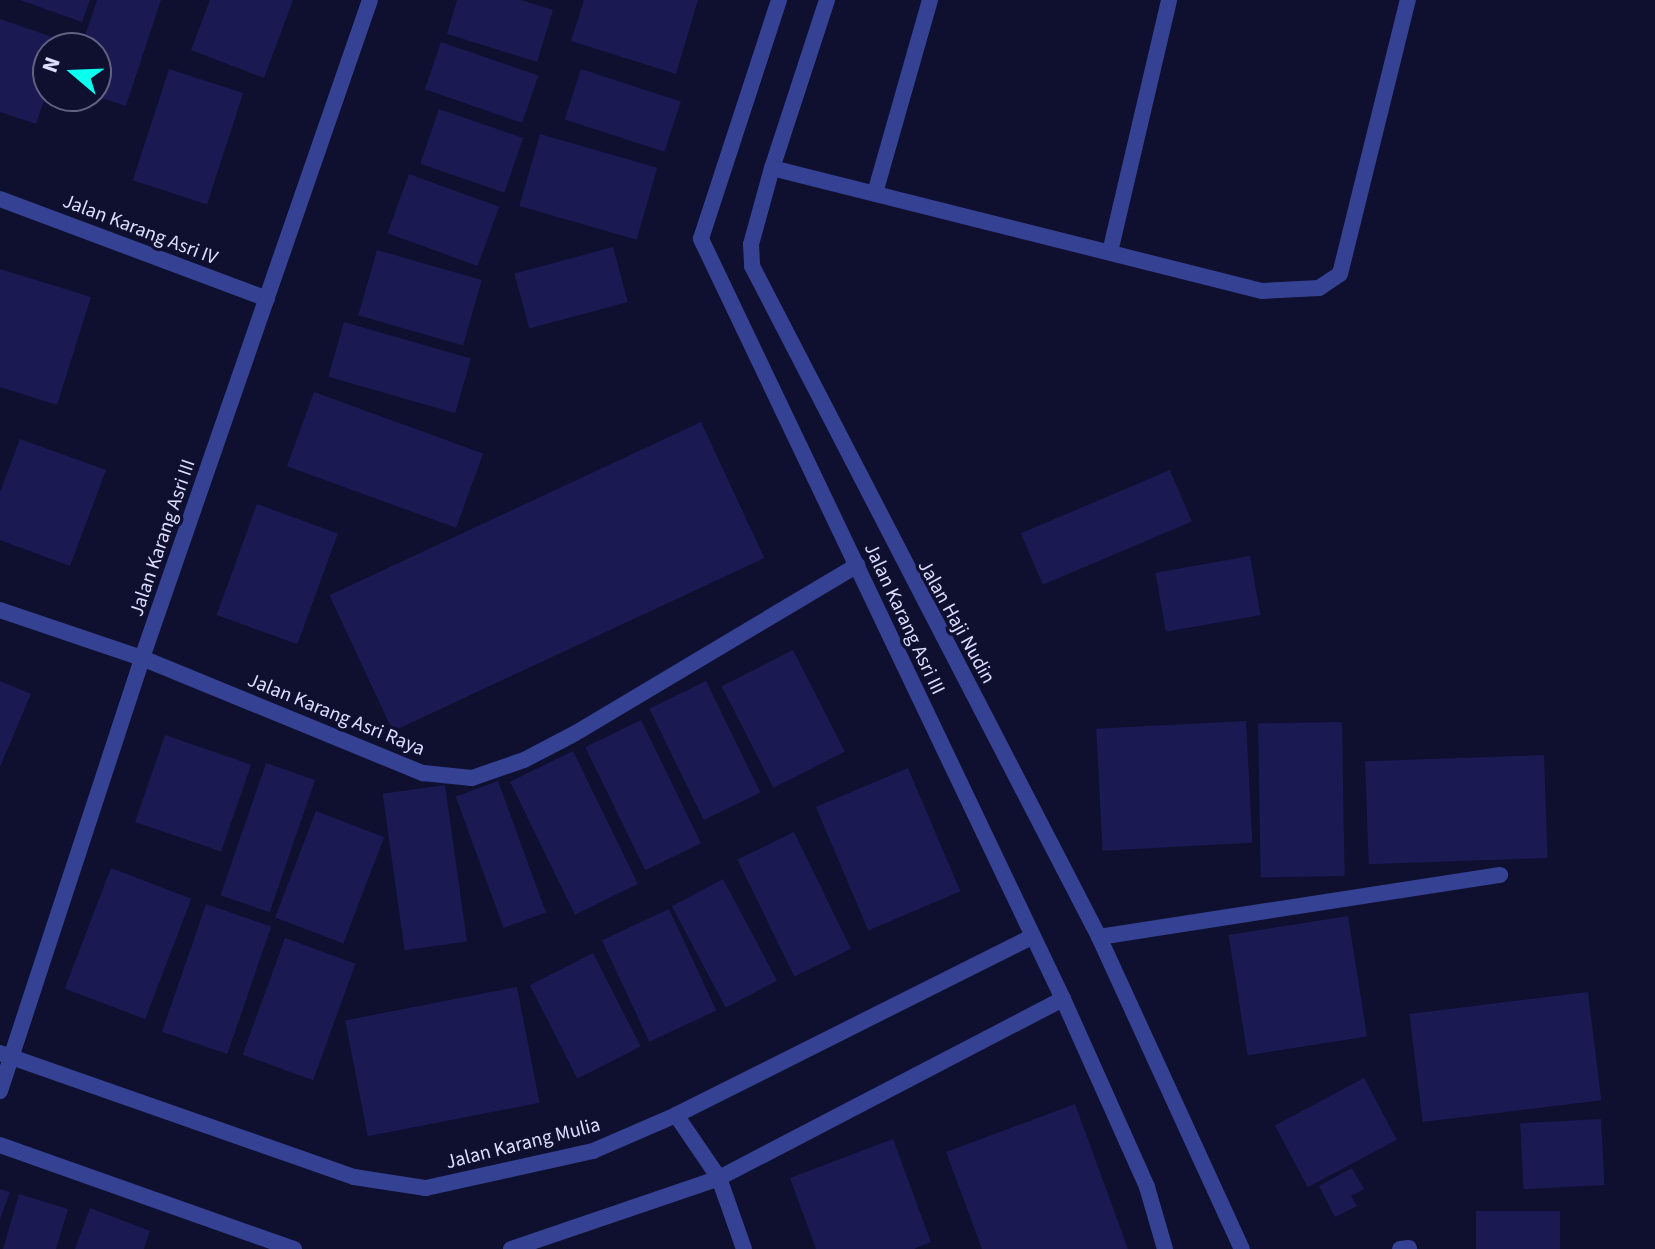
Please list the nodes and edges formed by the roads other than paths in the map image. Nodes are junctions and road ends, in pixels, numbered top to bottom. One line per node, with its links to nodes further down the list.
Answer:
1 (370, 0): 11 (street, Jalan Karang Asri III)
2 (779, 0): 12 (street, Jalan Karang Asri III)
3 (827, 0): 7 (street, Jalan Haji Nudin)
4 (930, 0): 8 (street)
5 (1169, 0): 10 (street)
6 (1408, 0): 10 (street)
7 (772, 168): 8 (street); 17 (street, Jalan Haji Nudin)
8 (875, 193): 10 (street)
9 (0, 199): 11 (street, Jalan Karang Asri IV)
10 (1110, 252)
11 (267, 299): 14 (street, Jalan Karang Asri III)
12 (857, 565): 14 (street, Jalan Karang Asri Raya); 16 (street, Jalan Karang Asri III)
13 (0, 610): 14 (street, Jalan Karang Asri Raya)
14 (142, 658): 19 (street, Jalan Karang Asri III)
15 (1500, 875): 17 (street)
16 (1031, 937): 18 (street, Jalan Karang Asri III); 21 (street, Jalan Karang Mulia)
17 (1099, 937): 28 (street, Jalan Haji Nudin)
18 (1063, 999): 23 (street); 27 (street, Jalan Karang Asri III)
19 (5, 1055): 20 (street, Jalan Karang Asri III); 21 (street, Jalan Karang Mulia)
20 (0, 1091)
21 (676, 1115): 23 (street)
22 (0, 1145): 24 (street)
23 (719, 1178): 25 (street); 26 (street)
24 (294, 1249)
25 (511, 1249)
26 (744, 1249)
27 (1165, 1249)
28 (1242, 1249)

